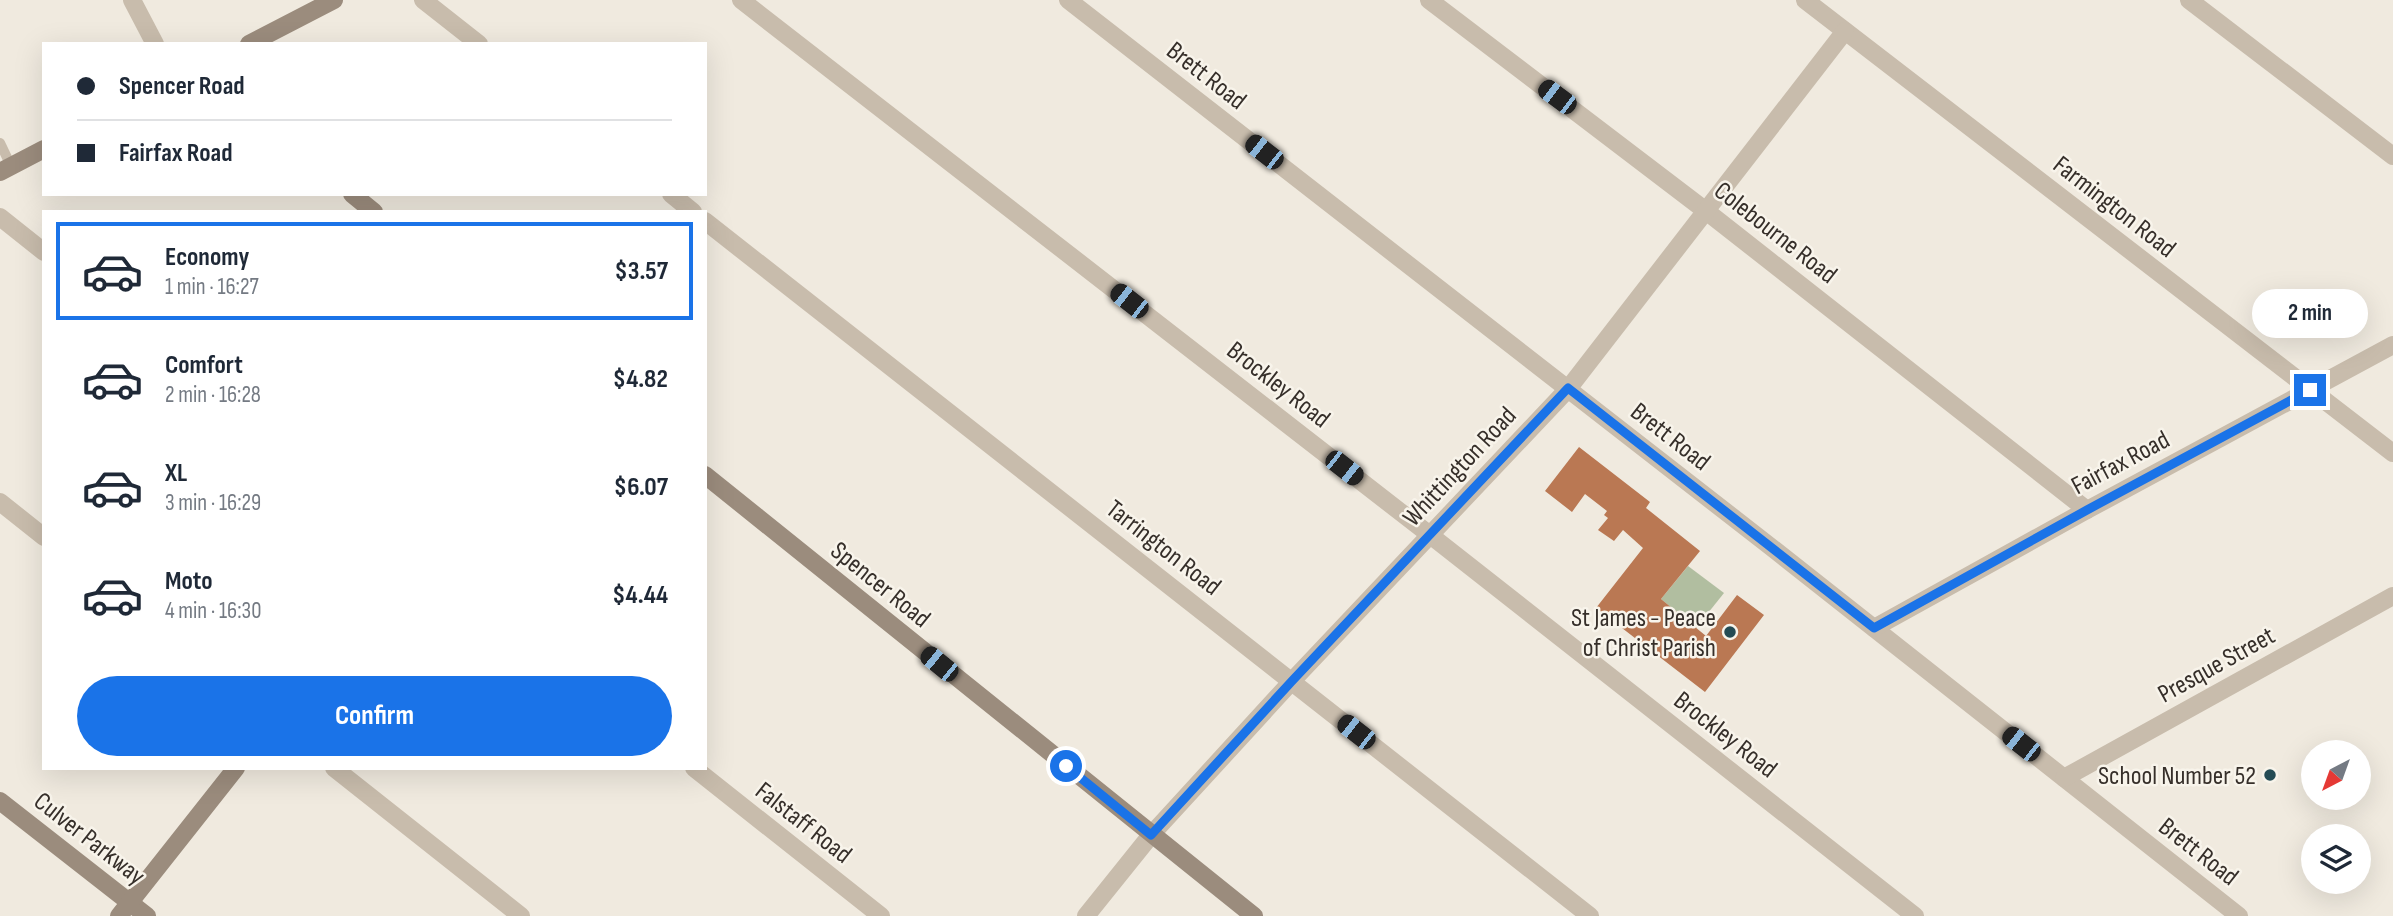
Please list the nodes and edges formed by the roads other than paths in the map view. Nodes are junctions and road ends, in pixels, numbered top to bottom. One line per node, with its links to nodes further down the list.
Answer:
1 (132, 0): 10 (street)
2 (334, 0): 11 (street)
3 (423, 0): 12 (street)
4 (741, 0): 33 (street, Brockley Road)
5 (1068, 0): 26 (street, Brett Road)
6 (1429, 0): 21 (street, Colebourne Road)
7 (1805, 0): 9 (street, Farmington Road)
8 (2189, 0): 15 (street)
9 (1845, 31): 21 (street, Whittington Road); 27 (street, Farmington Road)
10 (154, 42)
11 (253, 42)
12 (476, 42)
13 (0, 143): 16 (lane)
14 (42, 150): 16 (street)
15 (2393, 156)
16 (6, 169)
17 (354, 196): 19 (street)
18 (673, 196): 20 (street)
19 (372, 210)
20 (691, 210)
21 (1706, 211): 26 (street, Whittington Road); 31 (street, Colebourne Road)
22 (0, 217): 24 (street)
23 (707, 223): 36 (street, Tarrington Road)
24 (42, 250)
25 (2393, 345): 27 (street, Fairfax Road)
26 (1568, 388): 33 (street, Whittington Road); 35 (street, Brett Road)
27 (2310, 390): 28 (street, Farmington Road); 31 (street, Fairfax Road)
28 (2393, 453)
29 (707, 477): 42 (street, Spencer Road)
30 (0, 502): 32 (street)
31 (2087, 510): 35 (street, Fairfax Road)
32 (42, 535)
33 (1430, 535): 36 (street, Whittington Road); 50 (street, Brockley Road)
34 (2393, 596): 40 (street, Presque Street)
35 (1874, 628): 40 (street, Brett Road)
36 (1292, 681): 42 (street, Whittington Road); 49 (street, Tarrington Road)
37 (234, 770): 43 (street)
38 (337, 770): 45 (street)
39 (697, 770): 46 (street, Falstaff Road)
40 (2064, 778): 51 (street, Brett Road)
41 (0, 801): 43 (street, Culver Parkway)
42 (1151, 835): 47 (street, Whittington Road); 48 (street, Spencer Road)
43 (124, 909): 44 (street, Culver Parkway)
44 (147, 916)
45 (521, 916)
46 (881, 916)
47 (1086, 916)
48 (1254, 916)
49 (1590, 916)
50 (1915, 916)
51 (2239, 916)

